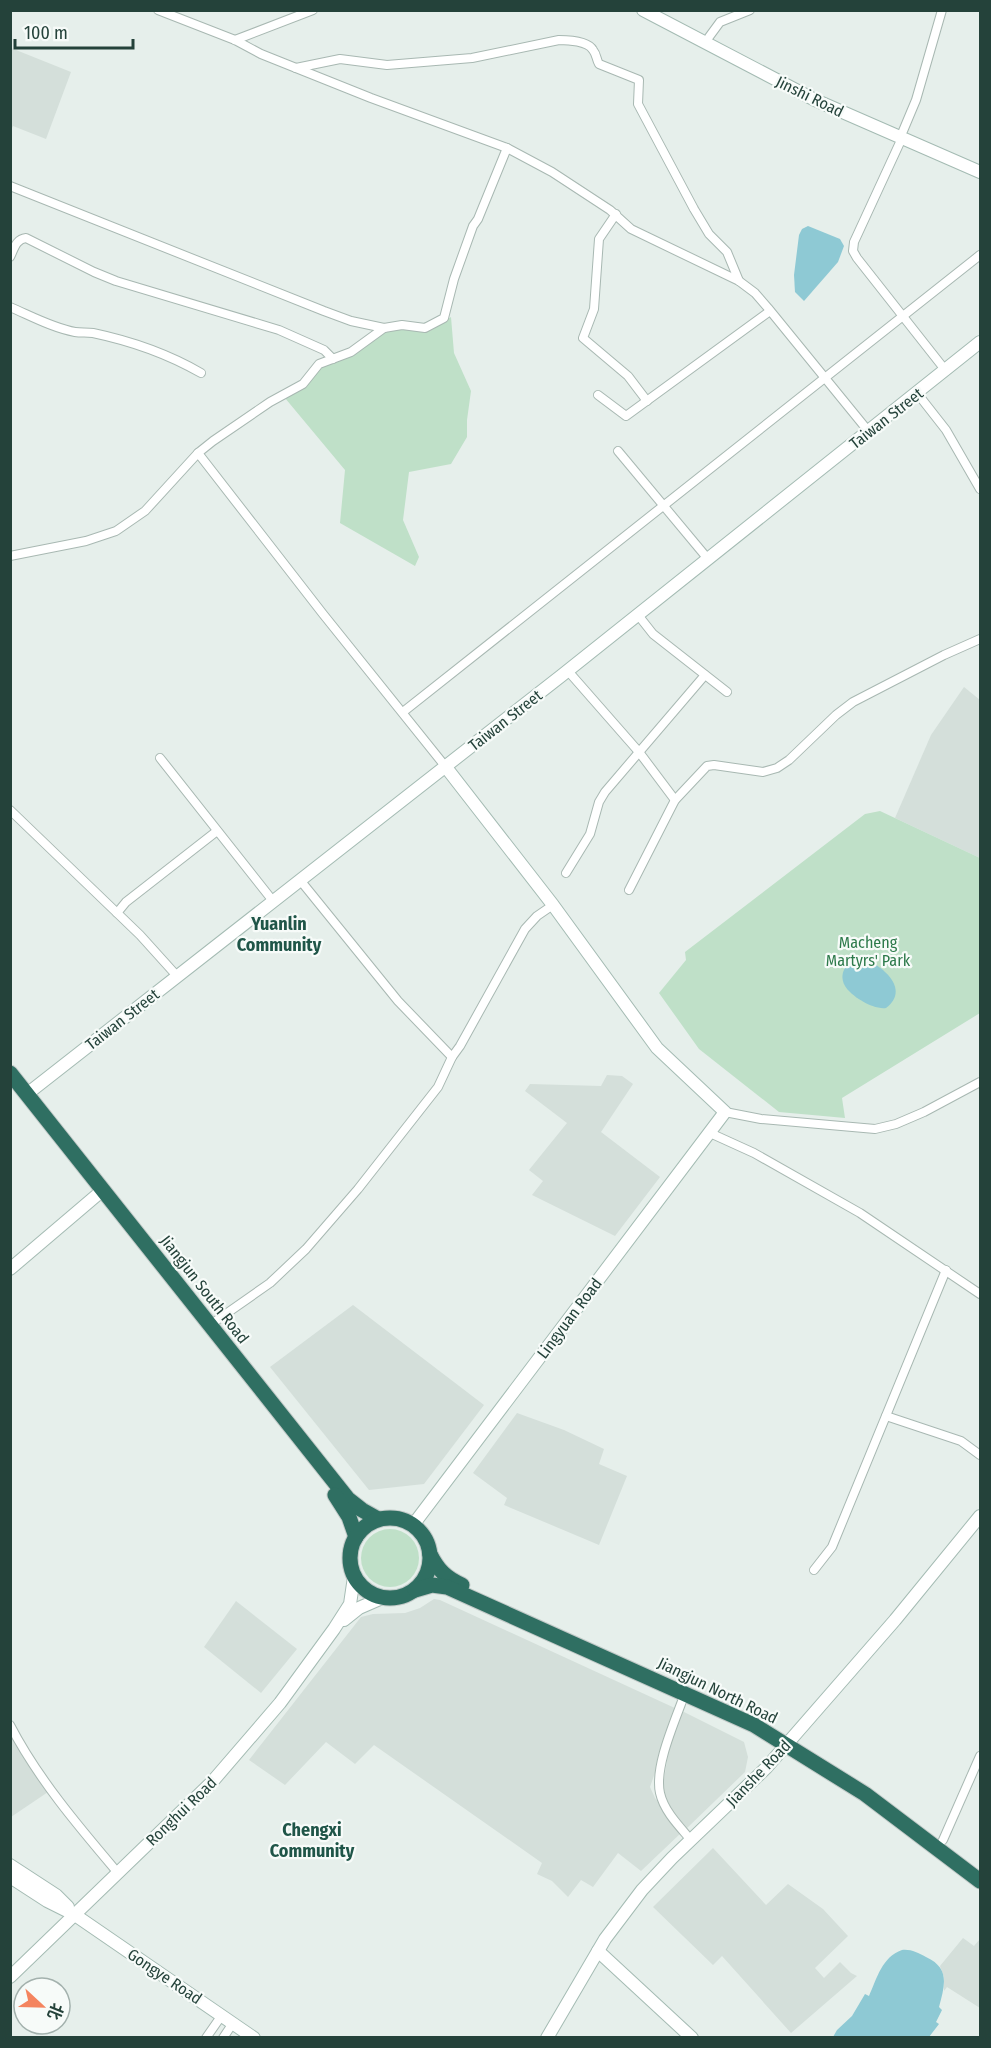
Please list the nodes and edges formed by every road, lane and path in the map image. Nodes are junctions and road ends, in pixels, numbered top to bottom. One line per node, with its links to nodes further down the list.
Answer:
1 (158, 10): 8 (street)
2 (313, 10): 8 (street)
3 (643, 10): 10 (main road, Jinshi Road)
4 (658, 10): 7 (main road, Jinshi Road)
5 (750, 10): 7 (street)
6 (942, 10): 10 (street)
7 (710, 37): 10 (main road, Jinshi Road)
8 (235, 40): 9 (street)
9 (296, 68): 11 (street); 18 (street)
10 (903, 135): 12 (main road, Jinshi Road); 13 (main road, Jinshi Road); 21 (street)
11 (507, 148): 15 (street); 22 (street)
12 (981, 165)
13 (981, 172)
14 (10, 186): 22 (street)
15 (616, 214): 18 (street); 30 (street)
16 (981, 255): 21 (street)
17 (10, 257): 24 (street)
18 (739, 281): 20 (street)
19 (10, 307): 26 (street)
20 (770, 311): 27 (street); 30 (street)
21 (902, 316): 25 (street); 27 (street)
22 (384, 328): 24 (street)
23 (981, 342): 25 (main road, Taiwan Street)
24 (333, 359): 33 (street)
25 (946, 371): 28 (main road, Taiwan Street)
26 (201, 373)
27 (825, 378): 31 (street); 35 (street)
28 (917, 393): 31 (main road, Taiwan Street); 34 (street)
29 (598, 395): 30 (street)
30 (647, 401)
31 (869, 432): 37 (main road, Taiwan Street)
32 (618, 451): 35 (street)
33 (198, 453): 36 (street); 43 (street)
34 (981, 489)
35 (663, 505): 37 (street); 43 (street)
36 (10, 556)
37 (708, 559): 38 (main road, Taiwan Street)
38 (638, 615): 40 (main road, Taiwan Street); 41 (street)
39 (981, 639): 47 (street)
40 (568, 671): 44 (street); 46 (main road, Taiwan Street)
41 (705, 675): 42 (street); 44 (street)
42 (727, 692)
43 (402, 712): 46 (street)
44 (639, 752): 47 (street); 50 (street)
45 (160, 758): 49 (street)
46 (445, 766): 51 (main road, Taiwan Street); 54 (main road)
47 (675, 800): 52 (street)
48 (10, 810): 55 (street)
49 (217, 831): 53 (street); 55 (street)
50 (566, 873)
51 (300, 880): 53 (main road, Taiwan Street); 57 (street)
52 (629, 890)
53 (273, 901): 56 (main road, Taiwan Street)
54 (553, 905): 57 (street); 62 (main road)
55 (117, 913): 56 (street)
56 (177, 976): 61 (main road, Taiwan Street)
57 (452, 1057): 68 (street)
58 (10, 1073): 61 (highway, Jiangjun South Road)
59 (981, 1082): 62 (street)
60 (10, 1086): 64 (highway, Jiangjun South Road)
61 (27, 1094): 68 (highway, Jiangjun South Road)
62 (725, 1112): 63 (main road, Lingyuan Road)
63 (710, 1133): 66 (street); 73 (main road, Lingyuan Road)
64 (97, 1195): 65 (main road); 74 (highway, Jiangjun South Road)
65 (10, 1269)
66 (946, 1270): 67 (street); 69 (street)
67 (981, 1294)
68 (210, 1325): 72 (highway, Jiangjun South Road)
69 (886, 1416): 70 (street); 76 (street)
70 (981, 1455)
71 (981, 1516): 83 (main road, Jianshe Road)
72 (378, 1519): 73 (highway); 74 (highway)
73 (413, 1525): 75 (highway)
74 (356, 1537): 77 (highway)
75 (430, 1554): 78 (highway); 83 (highway, Jiangjun North Road)
76 (814, 1570)
77 (354, 1577): 79 (highway); 80 (main road)
78 (415, 1590): 79 (highway); 81 (highway, Jiangjun North Road)
79 (382, 1598): 80 (main road)
80 (334, 1629): 89 (main road, Ronghui Road)
81 (685, 1693): 83 (highway, Jiangjun North Road); 85 (street)
82 (10, 1725): 89 (street)
83 (790, 1741): 85 (main road, Jianshe Road); 86 (highway, Jiangjun North Road); 91 (highway, Jiangjun North Road)
84 (981, 1756): 86 (street)
85 (691, 1840): 93 (main road, Jianshe Road)
86 (943, 1840): 88 (highway, Jiangjun North Road)
87 (10, 1865): 92 (main road, Gongye Road)
88 (981, 1870)
89 (118, 1873): 92 (main road, Ronghui Road)
90 (10, 1877): 92 (main road, Gongye Road)
91 (981, 1881)
92 (75, 1915): 94 (main road, Ronghui Road); 95 (main road, Gongye Road)
93 (598, 1951): 100 (main road, Jianshe Road); 101 (main road)
94 (10, 1977)
95 (222, 2015): 96 (main road, Gongye Road); 97 (street)
96 (233, 2023): 98 (street); 99 (main road, Gongye Road)
97 (206, 2037)
98 (223, 2037)
99 (254, 2037)
100 (547, 2037)
101 (692, 2037)

